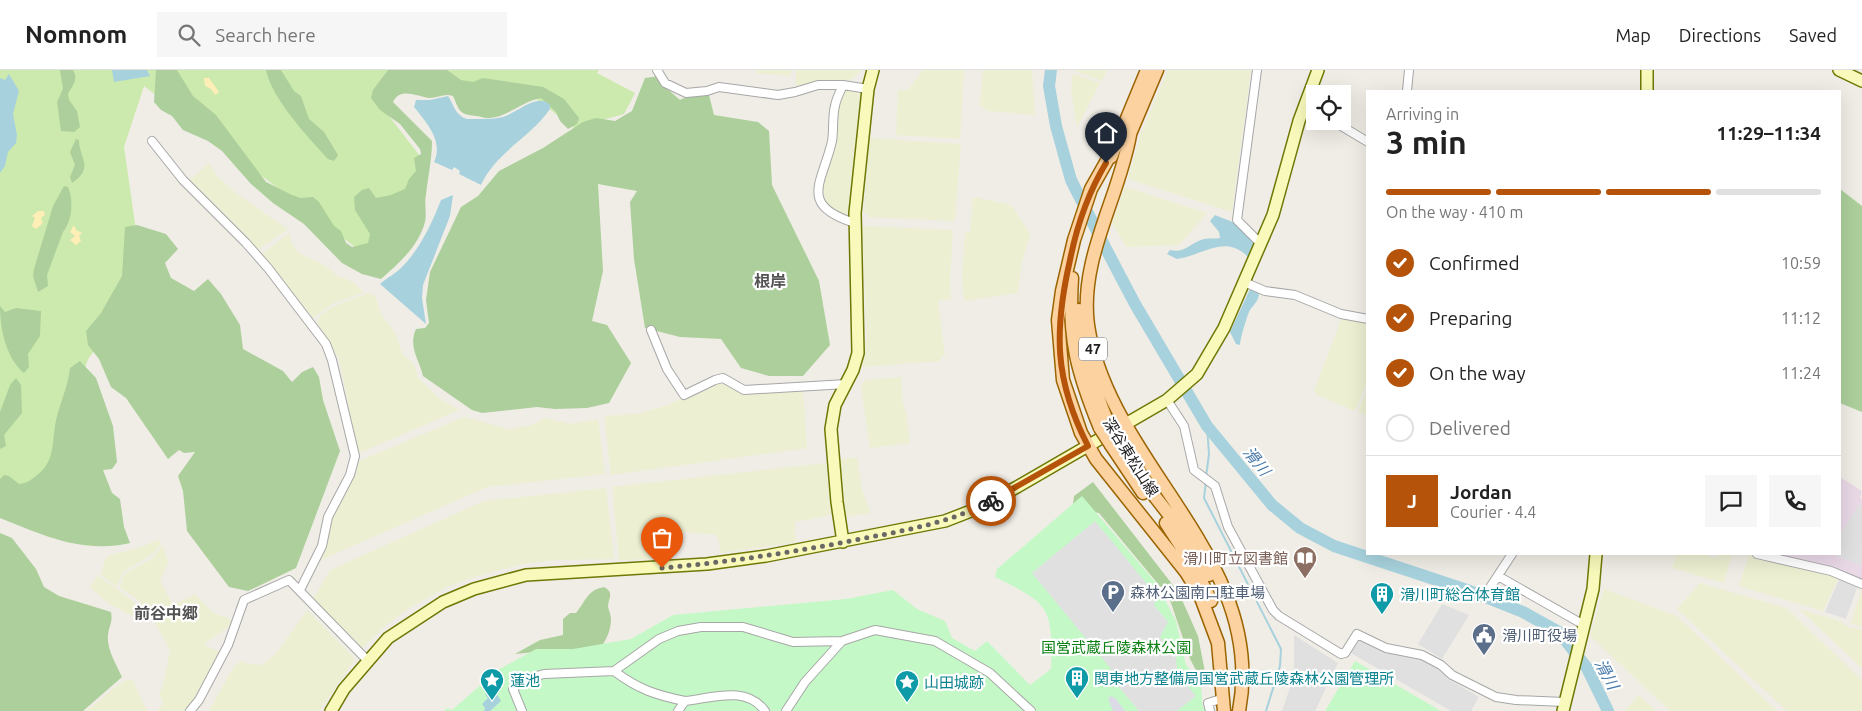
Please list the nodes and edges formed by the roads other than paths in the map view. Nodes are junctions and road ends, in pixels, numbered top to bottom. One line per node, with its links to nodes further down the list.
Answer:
1 (657, 70): 11 (street)
2 (873, 70): 13 (street)
3 (1146, 70): 21 (main road, 深谷東松山線 / 47)
4 (1157, 70): 18 (main road, 深谷東松山線 / 47)
5 (1257, 70): 23 (street)
6 (1318, 70): 12 (street)
7 (1409, 70): 14 (street)
8 (1647, 70): 15 (street)
9 (1838, 70): 10 (street)
10 (1862, 81)
11 (843, 85): 13 (street); 22 (street)
12 (1315, 85)
13 (868, 89): 22 (street)
14 (1406, 90)
15 (1648, 90)
16 (1306, 119): 23 (street)
17 (1348, 130): 20 (street)
18 (1130, 135): 29 (main road, 深谷東松山線 / 47); 30 (main road, 深谷東松山線 / 47)
19 (152, 141): 40 (street)
20 (1366, 141)
21 (1113, 150): 29 (main road, 深谷東松山線 / 47); 32 (main road, 深谷東松山線 / 47)
22 (855, 223): 27 (street)
23 (1261, 244): 24 (street)
24 (1244, 282): 25 (street); 28 (street)
25 (1366, 319)
26 (652, 330): 27 (street)
27 (846, 384): 33 (street)
28 (1170, 398): 30 (street); 47 (street)
29 (1104, 425): 31 (main road, 深谷東松山線 / 47, bridge)
30 (1126, 425): 32 (street); 56 (main road, 深谷東松山線 / 47)
31 (1114, 443): 46 (main road, 深谷東松山線 / 47); 56 (main road, 深谷東松山線 / 47)
32 (1088, 446): 33 (street); 46 (main road, 深谷東松山線 / 47)
33 (843, 542): 43 (street)
34 (1511, 555): 37 (street)
35 (1596, 555): 41 (street)
36 (1761, 555): 38 (street)
37 (1498, 576): 39 (street); 41 (street)
38 (1862, 584)
39 (1491, 586)
40 (300, 590): 43 (street); 48 (street)
41 (1584, 625): 47 (street)
42 (842, 641): 44 (street); 53 (street); 54 (street)
43 (367, 660): 49 (street)
44 (614, 671): 45 (street); 50 (street)
45 (684, 701): 51 (street); 52 (street)
46 (1225, 707): 55 (street)
47 (1563, 707)
48 (190, 711)
49 (331, 711)
50 (522, 711)
51 (678, 711)
52 (765, 711)
53 (786, 711)
54 (1031, 711)
55 (1210, 711)
56 (1237, 711)

